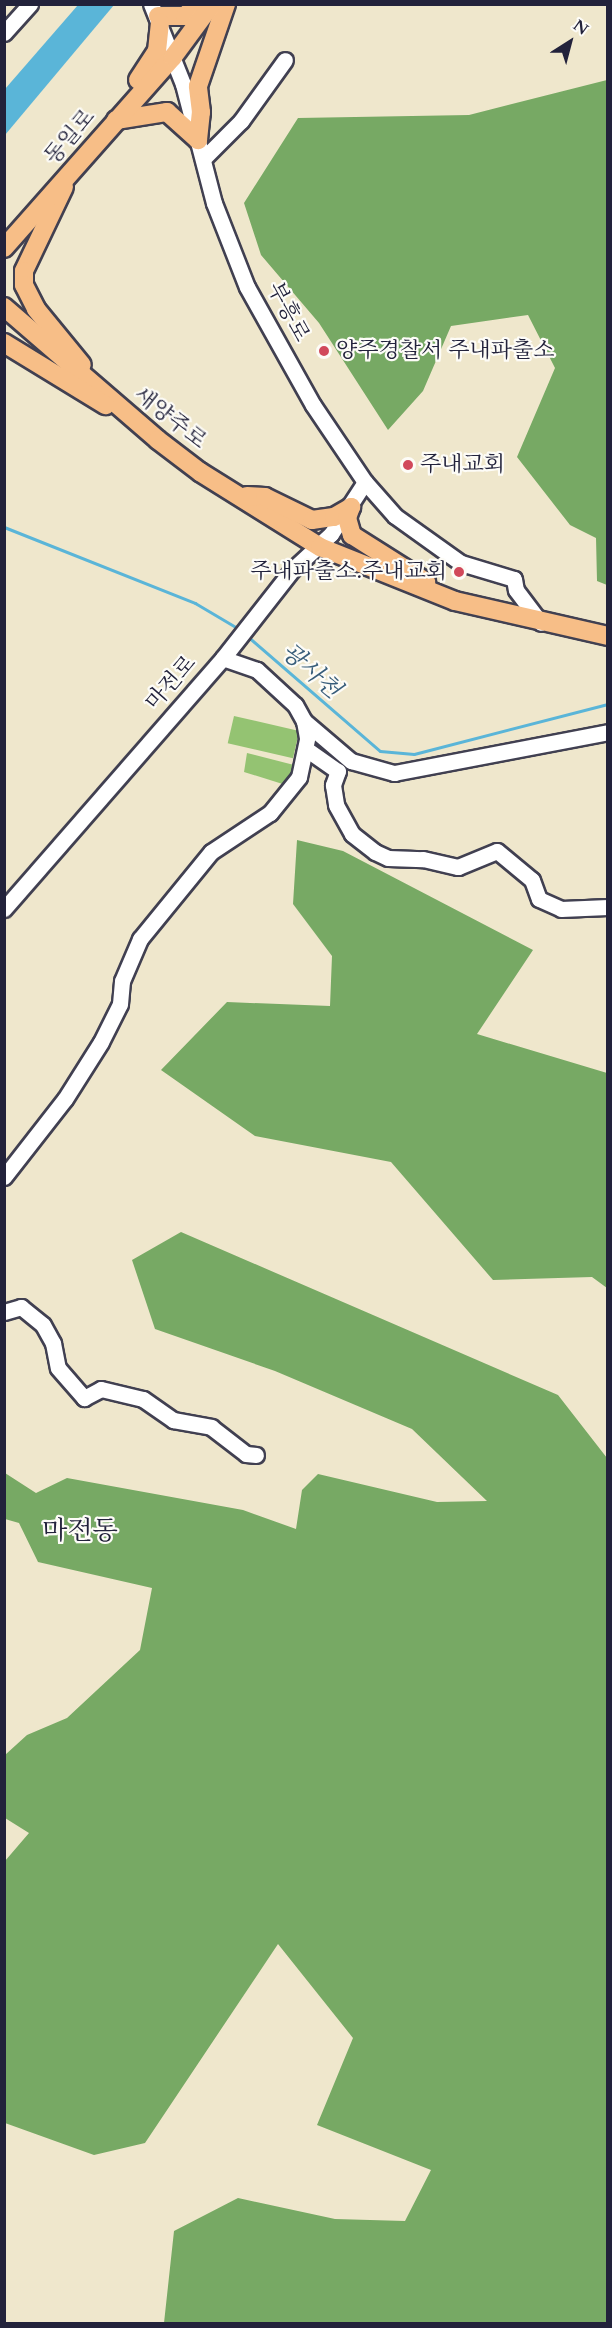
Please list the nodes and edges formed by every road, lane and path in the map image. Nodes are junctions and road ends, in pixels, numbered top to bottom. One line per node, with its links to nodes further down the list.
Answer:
1 (30, 4): 6 (street)
2 (196, 4): 5 (main road)
3 (212, 4): 7 (main road)
4 (226, 4): 10 (main road)
5 (156, 14): 7 (street, 부흥로); 9 (main road)
6 (4, 33)
7 (173, 57): 9 (main road, 동일로); 10 (street, 부흥로)
8 (285, 60): 11 (street)
9 (112, 124): 10 (main road); 12 (main road, 동일로)
10 (198, 140): 11 (street, 부흥로)
11 (203, 159): 20 (street, 부흥로)
12 (68, 177): 13 (main road, 동일로); 18 (main road)
13 (39, 208): 14 (main road); 15 (main road, 동일로)
14 (4, 240)
15 (4, 248)
16 (4, 307): 18 (main road, 새양주로)
17 (4, 343): 19 (main road)
18 (87, 380): 19 (main road, 새양주로)
19 (135, 422): 21 (main road, 새양주로)
20 (365, 482): 22 (street, 마전로); 25 (street, 부흥로)
21 (239, 495): 22 (main road); 23 (main road, 새양주로)
22 (351, 507): 23 (street, 마전로); 24 (main road)
23 (320, 547): 24 (main road); 27 (street, 마전로)
24 (455, 601): 25 (main road)
25 (541, 623): 26 (main road)
26 (608, 636)
27 (227, 653): 28 (street); 32 (street, 마전로)
28 (304, 721): 29 (street); 30 (street)
29 (608, 732)
30 (306, 749): 31 (street); 33 (street)
31 (608, 907)
32 (4, 909)
33 (4, 1177)
34 (4, 1312): 35 (street)
35 (256, 1455)

